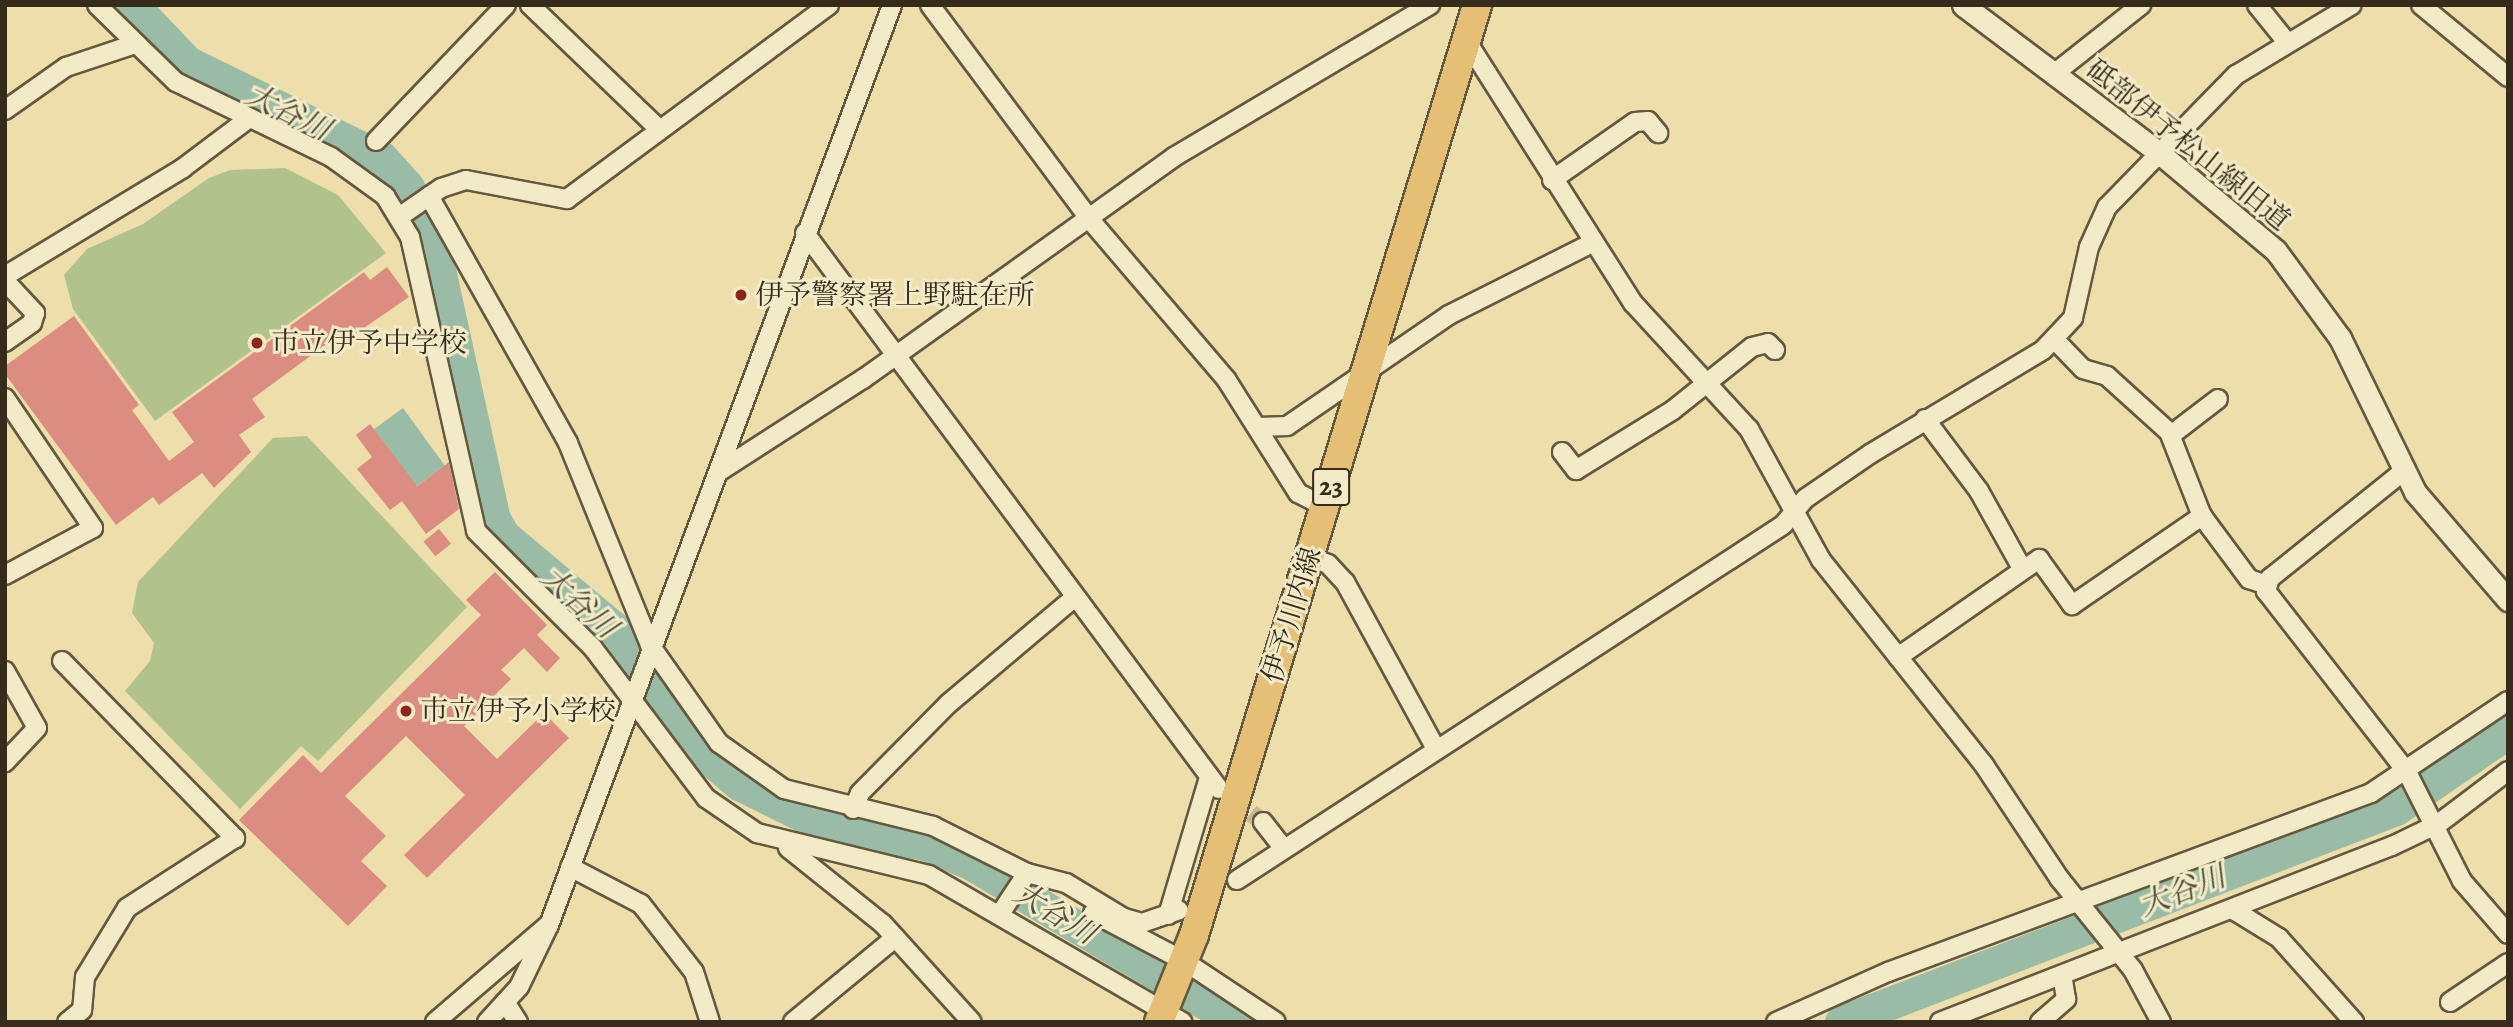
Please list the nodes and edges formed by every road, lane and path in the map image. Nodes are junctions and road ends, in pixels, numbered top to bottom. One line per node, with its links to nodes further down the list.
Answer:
1 (97, 5): 14 (street)
2 (506, 5): 24 (street)
3 (530, 5): 22 (street)
4 (829, 5): 22 (street)
5 (892, 5): 30 (street)
6 (930, 5): 29 (street)
7 (1430, 5): 29 (street)
8 (1477, 5): 15 (main road, 伊予川内線 / 23)
9 (1963, 5): 19 (street, 砥部伊予松山線旧道)
10 (2141, 5): 19 (street)
11 (2258, 5): 16 (street)
12 (2352, 5): 16 (street)
13 (2421, 5): 18 (street)
14 (109, 13): 17 (street)
15 (1466, 40): 26 (street); 37 (main road, 伊予川内線 / 23)
16 (2286, 41): 25 (street)
17 (132, 45): 20 (street); 21 (street)
18 (2505, 69)
19 (2055, 73): 25 (street, 砥部伊予松山線旧道)
20 (5, 110)
21 (248, 119): 28 (street); 32 (street)
22 (660, 130): 27 (street)
23 (1657, 133): 26 (street)
24 (376, 141)
25 (2157, 151): 33 (street); 45 (street, 砥部伊予松山線旧道)
26 (1552, 180): 31 (street)
27 (426, 198): 28 (street); 56 (street)
28 (402, 215): 60 (street)
29 (1091, 221): 36 (street); 42 (street)
30 (805, 233): 36 (street); 46 (street)
31 (1592, 243): 37 (street); 38 (street)
32 (5, 279): 34 (street)
33 (2055, 340): 41 (street); 43 (street)
34 (5, 342)
35 (1775, 350): 38 (street)
36 (897, 354): 46 (street); 54 (street)
37 (1362, 380): 42 (street); 47 (main road, 伊予川内線 / 23)
38 (1710, 382): 44 (street); 48 (street)
39 (5, 398): 52 (street)
40 (2218, 399): 43 (street)
41 (1925, 419): 48 (street); 51 (street)
42 (1258, 427): 47 (street)
43 (2171, 435): 49 (street)
44 (1562, 452)
45 (2405, 470): 53 (street); 55 (street, 砥部伊予松山線旧道)
46 (720, 471): 56 (street)
47 (1325, 507): 50 (main road, 伊予川内線 / 23)
48 (1794, 509): 57 (street); 62 (street)
49 (2203, 516): 51 (street); 53 (street)
50 (1310, 557): 62 (street); 82 (main road, 伊予川内線 / 23)
51 (2024, 570): 57 (street)
52 (5, 575)
53 (2266, 585): 65 (street)
54 (1074, 598): 66 (street); 72 (street)
55 (2508, 600)
56 (648, 649): 60 (street); 66 (street)
57 (1898, 657): 74 (street)
58 (62, 661): 87 (street)
59 (5, 671): 63 (street)
60 (634, 694): 69 (street); 71 (street)
61 (2508, 701): 65 (street)
62 (1435, 747): 70 (street)
63 (5, 762)
64 (2508, 771): 67 (street)
65 (2409, 775): 67 (street); 74 (street)
66 (853, 809): 72 (street)
67 (2437, 821): 75 (street); 78 (street)
68 (1263, 822): 70 (street)
69 (774, 838): 76 (street); 79 (street)
70 (1283, 848): 73 (street)
71 (570, 867): 77 (street); 91 (street)
72 (1031, 878): 76 (street); 82 (street)
73 (1237, 880)
74 (2078, 903): 80 (street); 95 (street)
75 (2232, 909): 80 (street); 99 (street)
76 (1002, 910): 86 (street)
77 (549, 925): 85 (street); 88 (street)
78 (2508, 934)
79 (895, 938): 92 (street); 93 (street)
80 (2118, 951): 83 (street); 98 (street)
81 (2508, 963): 84 (street)
82 (1183, 965): 86 (main road, 伊予川内線 / 23); 94 (street)
83 (2062, 975): 96 (street); 97 (street)
84 (2450, 1002)
85 (505, 1003): 89 (street); 90 (street)
86 (1170, 1012)
87 (67, 1022)
88 (435, 1022)
89 (487, 1022)
90 (518, 1022)
91 (710, 1022)
92 (793, 1022)
93 (972, 1022)
94 (1276, 1022)
95 (1776, 1022)
96 (1940, 1022)
97 (2039, 1022)
98 (2161, 1022)
99 (2354, 1022)

